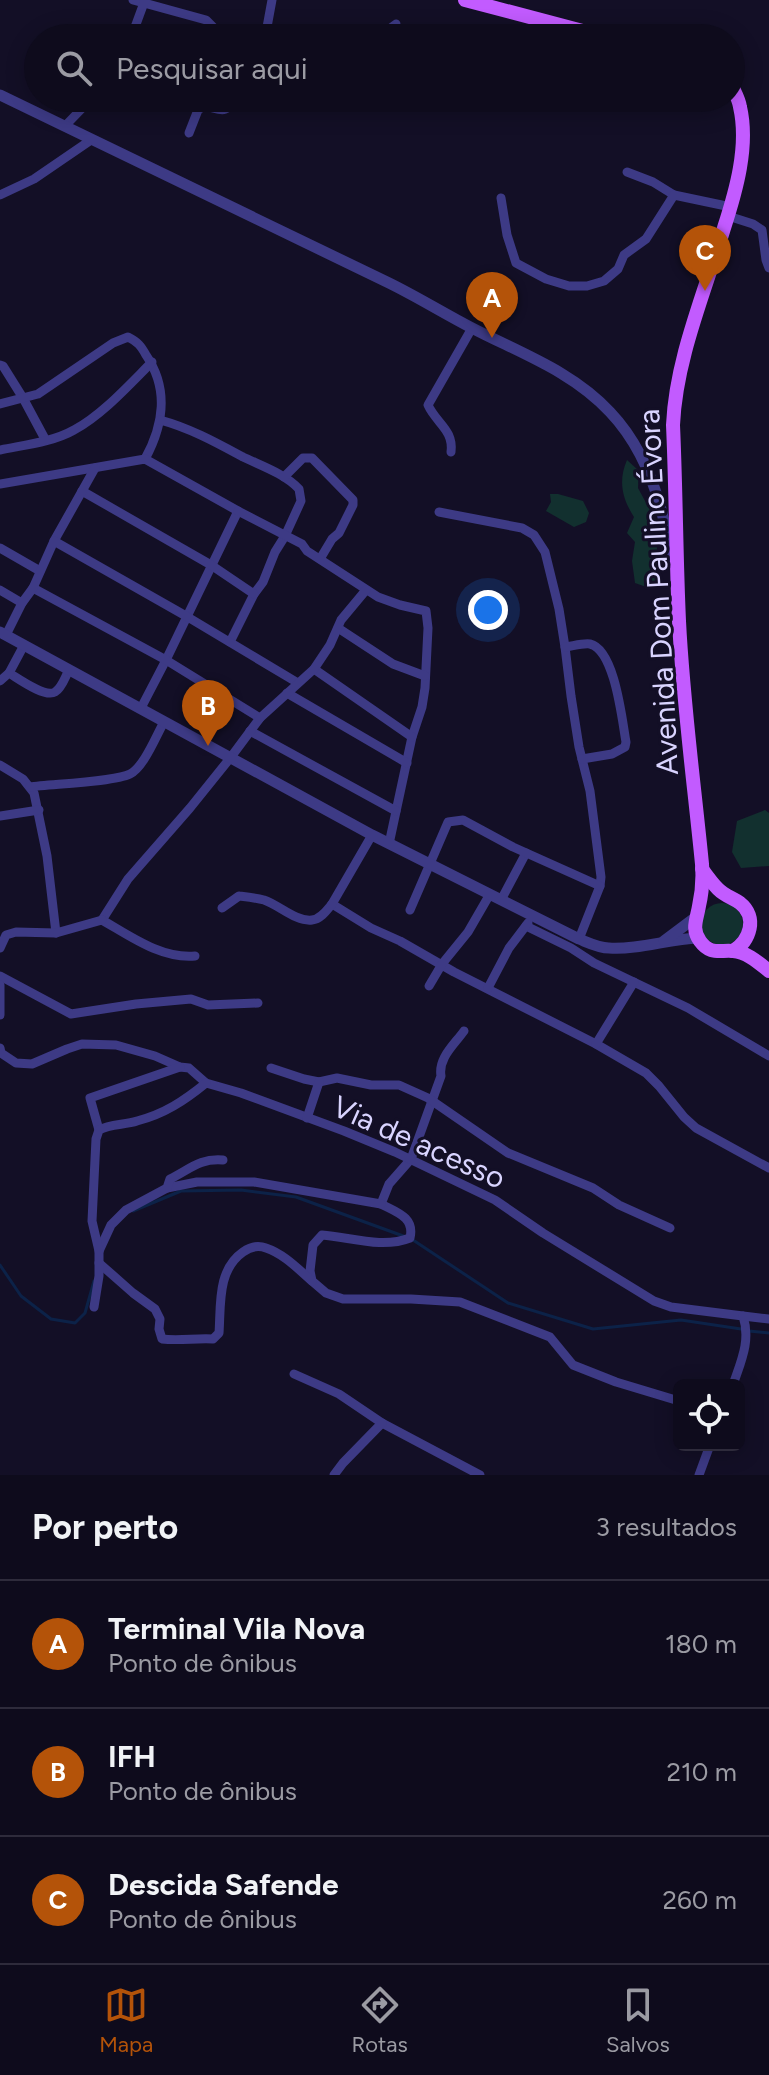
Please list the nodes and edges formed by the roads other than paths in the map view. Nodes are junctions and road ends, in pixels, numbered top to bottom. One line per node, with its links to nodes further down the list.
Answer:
1 (133, 0): 4 (street)
2 (272, 0): 7 (street)
3 (465, 0): 8 (main road)
4 (144, 1): 5 (street); 6 (street)
5 (136, 24)
6 (210, 24)
7 (268, 24)
8 (556, 24)
9 (0, 95): 10 (street)
10 (24, 106)
11 (36, 112): 15 (street)
12 (78, 112): 15 (street)
13 (197, 112): 16 (street)
14 (740, 112): 22 (main road, Avenida Dom Paulino Évora)
15 (65, 126): 17 (street)
16 (189, 133)
17 (91, 140): 19 (street); 24 (street)
18 (627, 172): 20 (street)
19 (0, 195)
20 (674, 195): 21 (street); 22 (street)
21 (501, 198)
22 (729, 211): 23 (street); 52 (main road, Avenida Dom Paulino Évora)
23 (769, 268)
24 (472, 328): 32 (street); 52 (street)
25 (152, 362): 27 (street); 29 (street); 30 (street)
26 (0, 365): 27 (street)
27 (23, 398): 28 (street); 30 (street)
28 (0, 404)
29 (160, 420): 33 (street); 35 (street)
30 (45, 439): 31 (street)
31 (0, 450)
32 (451, 452)
33 (145, 459): 34 (street); 38 (street)
34 (95, 468): 36 (street); 37 (street)
35 (284, 477): 40 (street); 43 (street)
36 (0, 484)
37 (82, 491): 41 (street); 44 (street)
38 (238, 511): 40 (street); 44 (street)
39 (439, 512): 57 (street)
40 (285, 536): 43 (street); 49 (street)
41 (54, 541): 45 (street); 51 (street)
42 (0, 548): 45 (street)
43 (320, 559): 48 (street)
44 (211, 565): 49 (street); 51 (street)
45 (40, 571): 46 (street)
46 (33, 588): 50 (street); 58 (street)
47 (0, 590): 50 (street)
48 (366, 590): 53 (street); 62 (street)
49 (254, 594): 55 (street)
50 (22, 603): 54 (street)
51 (186, 616): 55 (street); 58 (street)
52 (679, 620): 83 (main road, Avenida Dom Paulino Évora)
53 (338, 628): 59 (street); 62 (street)
54 (3, 634): 56 (street)
55 (230, 642): 64 (street)
56 (24, 645): 60 (street); 61 (street)
57 (565, 647): 72 (street); 72 (street)
58 (166, 660): 66 (street); 67 (street)
59 (314, 669): 64 (street); 70 (street)
60 (69, 670): 61 (street); 66 (street)
61 (9, 673): 63 (street)
62 (425, 676): 70 (street)
63 (0, 681)
64 (298, 683): 65 (street)
65 (287, 693): 67 (street); 73 (street)
66 (141, 708): 68 (street)
67 (260, 718): 69 (street)
68 (164, 722): 71 (street); 75 (street)
69 (250, 731): 71 (street); 77 (street)
70 (412, 737): 73 (street)
71 (231, 757): 79 (street); 91 (street)
72 (582, 759): 84 (street)
73 (407, 763): 77 (street)
74 (0, 765): 75 (street)
75 (30, 787): 76 (street)
76 (39, 810): 78 (street); 93 (street)
77 (396, 811): 80 (street)
78 (0, 816)
79 (372, 835): 80 (street); 87 (street)
80 (389, 844): 82 (street)
81 (526, 853): 82 (street); 84 (street); 85 (street)
82 (430, 863): 85 (street); 89 (street)
83 (702, 869): 86 (main road); 90 (main road, Avenida Dom Paulino Évora)
84 (600, 886): 95 (street)
85 (496, 897): 92 (street); 102 (street)
86 (728, 897): 90 (main road); 96 (main road)
87 (332, 904): 88 (street); 102 (street)
88 (222, 908)
89 (410, 910)
90 (698, 913): 94 (main road); 97 (street)
91 (102, 920): 93 (street); 100 (street)
92 (529, 921): 95 (street); 105 (street); 108 (street)
93 (56, 933): 98 (street)
94 (698, 938): 97 (street); 99 (main road)
95 (579, 939): 97 (street)
96 (746, 940): 99 (main road); 101 (main road)
97 (664, 941)
98 (0, 948)
99 (733, 951): 101 (main road)
100 (195, 956)
101 (752, 957): 103 (main road)
102 (442, 964): 107 (street); 108 (street)
103 (769, 971)
104 (0, 976): 109 (street)
105 (634, 982): 112 (street); 114 (street)
106 (0, 985): 110 (street)
107 (429, 986)
108 (488, 988): 112 (street)
109 (258, 1003)
110 (0, 1015)
111 (464, 1031): 119 (street)
112 (596, 1044): 124 (street)
113 (0, 1048): 115 (street, Via de acesso)
114 (769, 1056)
115 (180, 1067): 118 (street, Via de acesso); 121 (street)
116 (271, 1068): 117 (street)
117 (319, 1082): 119 (street); 120 (street)
118 (206, 1083): 120 (street, Via de acesso); 121 (street)
119 (432, 1102): 122 (street); 127 (street)
120 (307, 1118): 122 (street, Via de acesso)
121 (99, 1130): 128 (street)
122 (411, 1159): 126 (street); 132 (street, Via de acesso)
123 (223, 1160): 125 (street)
124 (769, 1168)
125 (167, 1188): 126 (street); 128 (street)
126 (381, 1204): 130 (street)
127 (670, 1228)
128 (99, 1251): 129 (street)
129 (99, 1263): 130 (street); 131 (street)
130 (312, 1281): 136 (street)
131 (94, 1307)
132 (743, 1316): 133 (street, Via de acesso); 135 (street)
133 (769, 1319)
134 (294, 1374): 137 (street)
135 (735, 1379)
136 (673, 1399)
137 (382, 1423): 139 (street); 140 (street)
138 (708, 1451): 141 (street)
139 (334, 1475)
140 (480, 1475)
141 (699, 1475)

